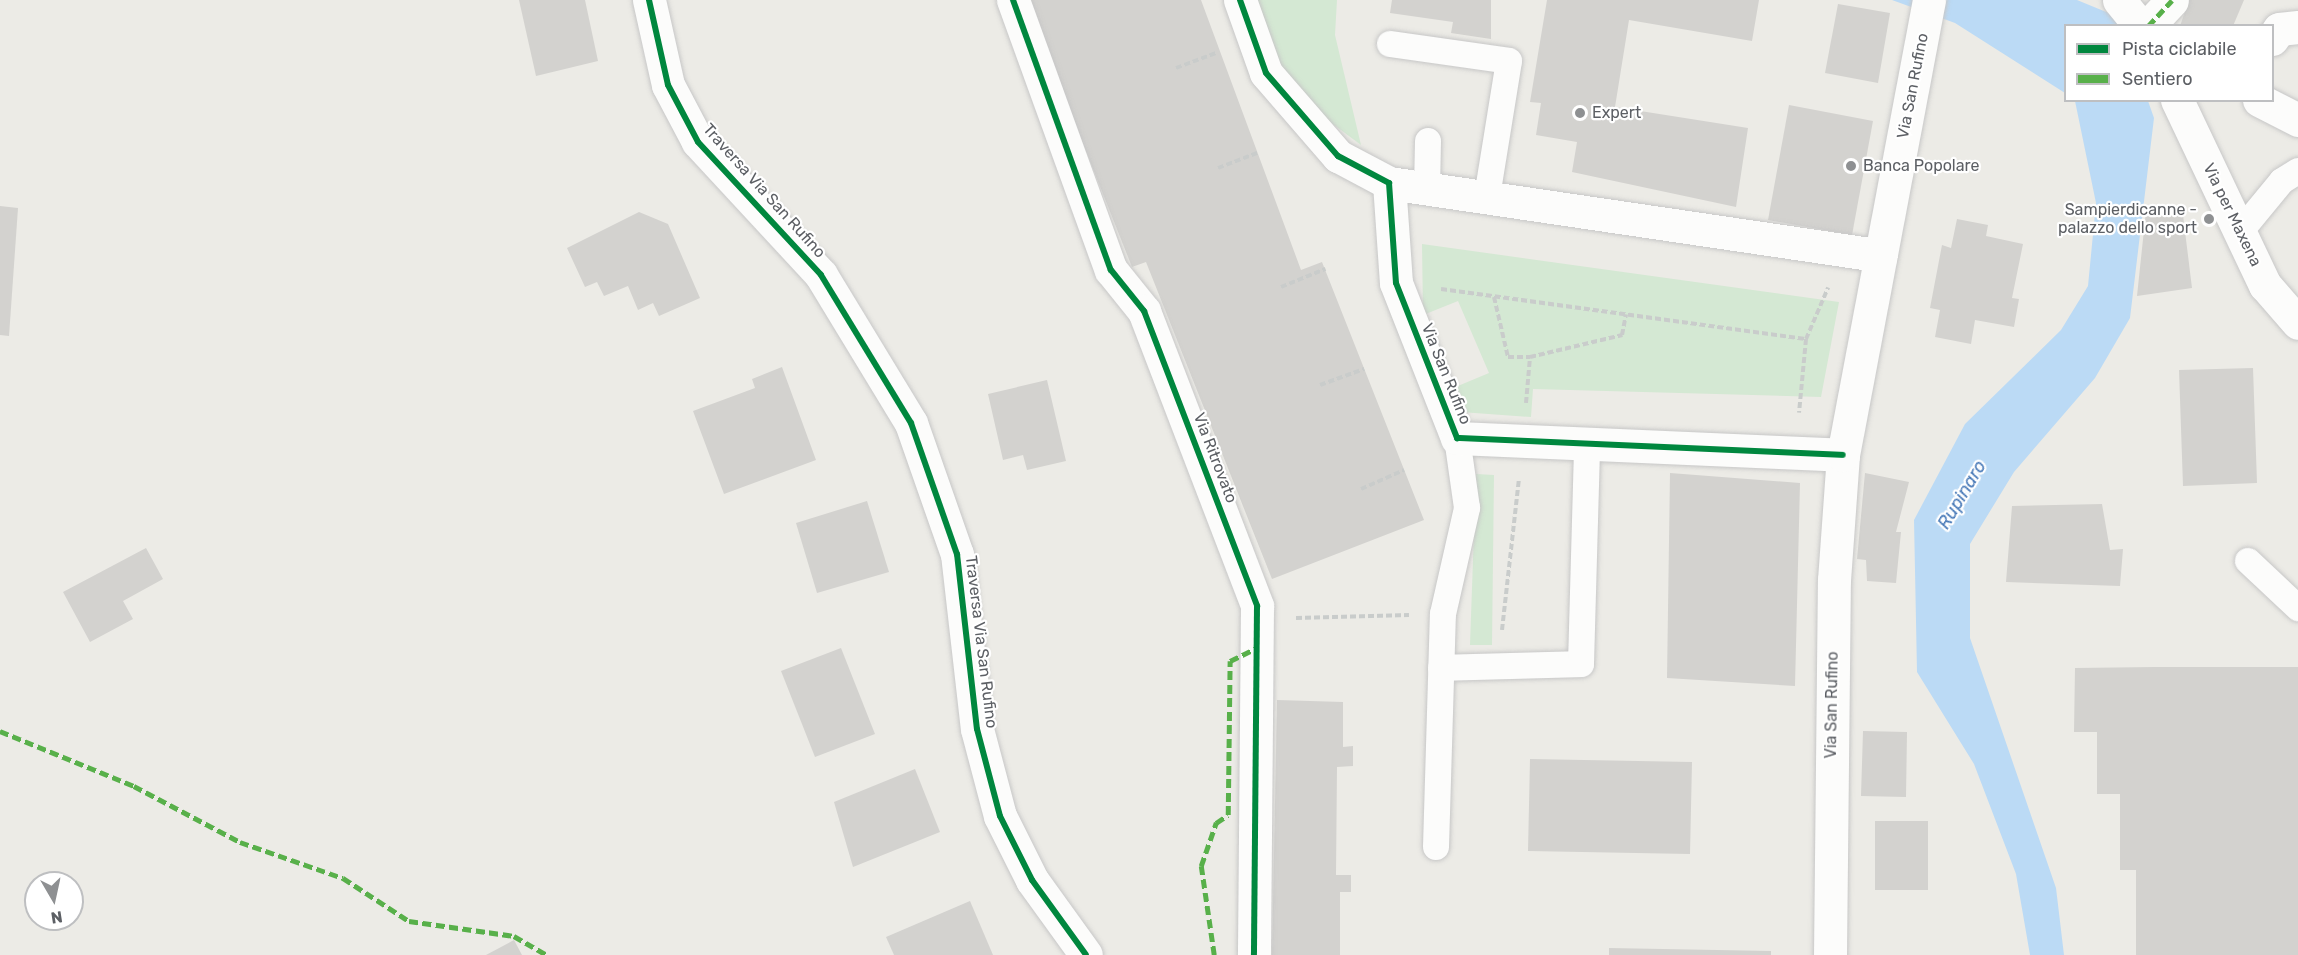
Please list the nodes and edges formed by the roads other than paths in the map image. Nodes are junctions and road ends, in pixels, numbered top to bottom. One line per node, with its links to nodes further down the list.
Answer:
1 (649, 0): 30 (street, Traversa Via San Rufino)
2 (1012, 0): 31 (street, Via Ritrovato)
3 (1240, 0): 17 (street)
4 (2119, 0): 7 (street)
5 (2172, 0): 8 (street)
6 (1928, 8): 21 (street, Via San Rufino)
7 (2138, 24)
8 (2150, 24)
9 (2298, 27): 10 (street)
10 (2274, 36)
11 (1390, 44): 19 (lane)
12 (2178, 102): 20 (street, Via per Maxena)
13 (2263, 102): 14 (street)
14 (2298, 120)
15 (1428, 141): 18 (lane)
16 (2298, 171): 20 (lane)
17 (1389, 183): 18 (street); 23 (street, Via San Rufino)
18 (1427, 189): 19 (street)
19 (1488, 197): 21 (street)
20 (2240, 232): 22 (street, Via per Maxena)
21 (1881, 256): 25 (street, Via San Rufino)
22 (2298, 323)
23 (1457, 438): 24 (street, Via San Rufino); 28 (lane)
24 (1587, 444): 25 (street, Via San Rufino); 28 (lane)
25 (1843, 455): 32 (street, Via San Rufino)
26 (2248, 561): 27 (lane)
27 (2298, 608)
28 (1441, 668): 29 (lane)
29 (1436, 847)
30 (1086, 955)
31 (1254, 955)
32 (1830, 955)

